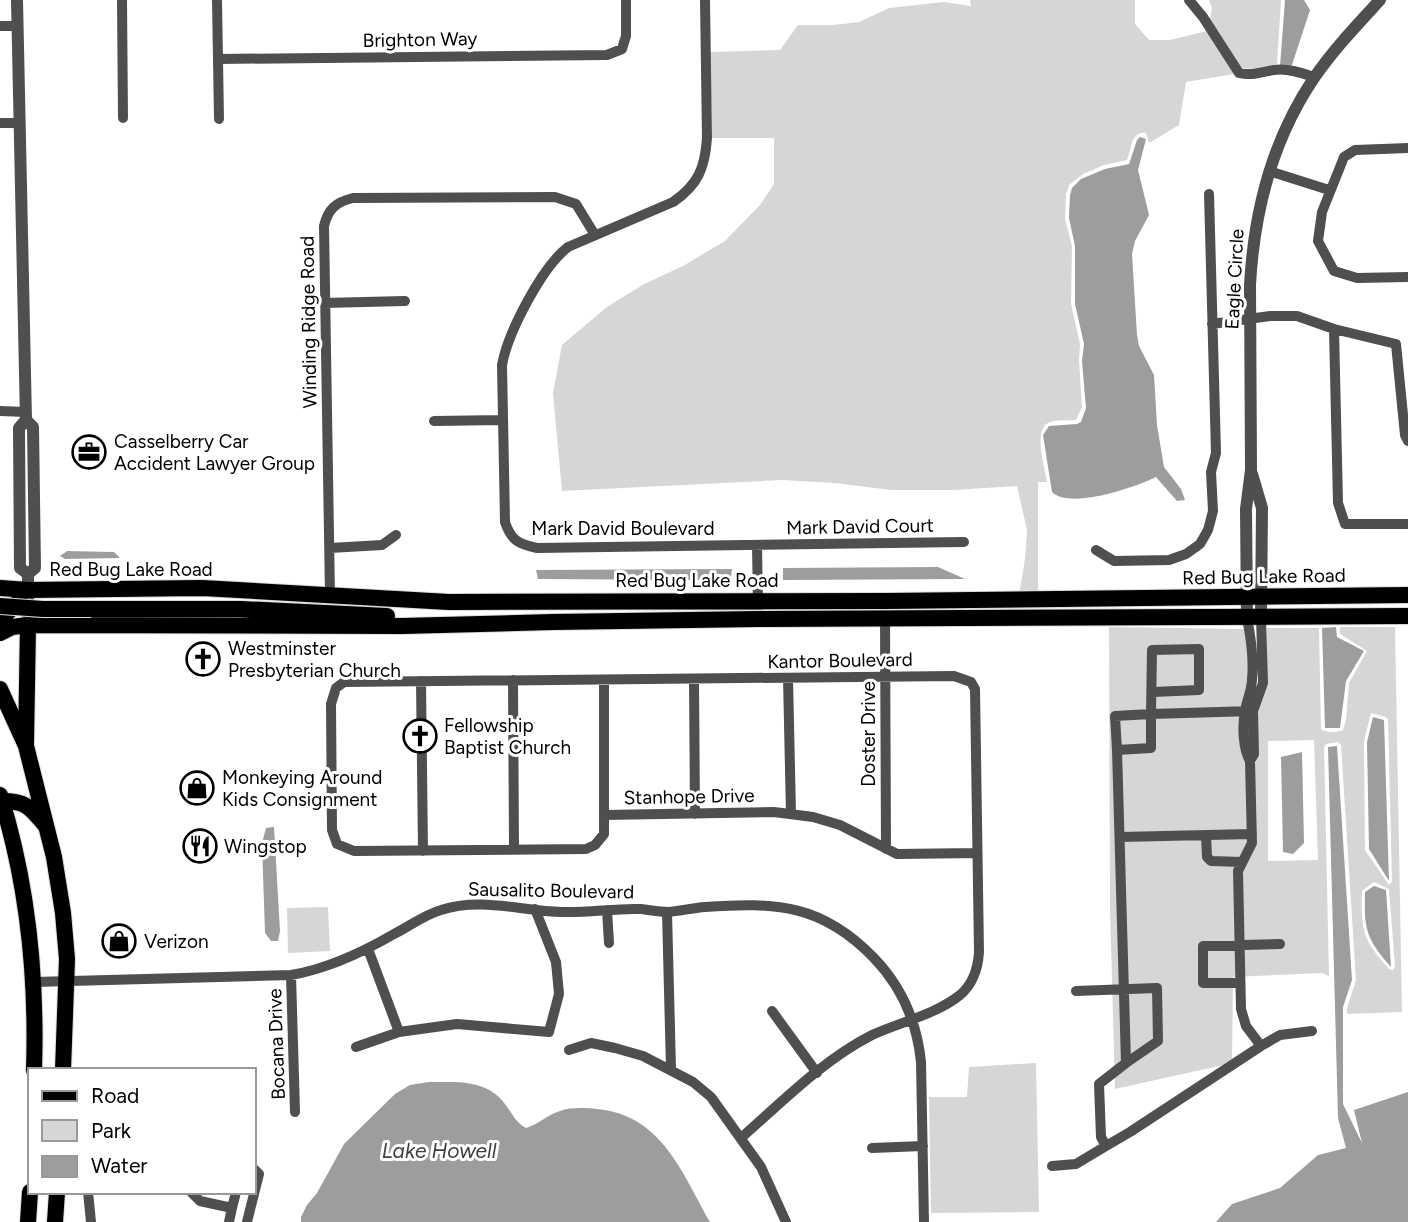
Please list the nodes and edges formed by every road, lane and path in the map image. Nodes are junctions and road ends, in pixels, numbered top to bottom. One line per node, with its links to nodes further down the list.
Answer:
1 (18, 0): 9 (street)
2 (122, 0): 12 (street)
3 (217, 0): 10 (street)
4 (626, 0): 10 (street, Brighton Way)
5 (705, 0): 20 (street, Mark David Boulevard)
6 (1189, 0): 11 (street)
7 (1380, 0): 11 (street, Eagle Circle)
8 (0, 26): 9 (street)
9 (18, 26): 15 (street)
10 (218, 59): 13 (street)
11 (1314, 77): 17 (street, Eagle Circle)
12 (123, 118)
13 (219, 119)
14 (0, 123): 15 (street)
15 (19, 123): 29 (street)
16 (1408, 148): 18 (street)
17 (1269, 171): 18 (street); 24 (street, Eagle Circle)
18 (1329, 190): 21 (street)
19 (1209, 194): 25 (street)
20 (595, 235): 23 (street, Winding Ridge Road); 30 (street, Mark David Boulevard)
21 (1408, 277)
22 (405, 301): 23 (street)
23 (324, 303): 37 (street, Winding Ridge Road)
24 (1251, 318): 25 (street); 26 (street); 43 (street, Eagle Circle)
25 (1212, 324): 38 (street)
26 (1334, 329): 27 (street); 33 (street)
27 (1405, 404): 32 (street)
28 (0, 411): 29 (street)
29 (26, 416): 39 (street)
30 (503, 420): 31 (street); 36 (street, Mark David Boulevard)
31 (434, 421)
32 (1408, 441)
33 (1408, 524)
34 (396, 535): 37 (street)
35 (964, 542): 36 (street, Mark David Court)
36 (757, 545): 44 (street)
37 (330, 548): 41 (street, Winding Ridge Road)
38 (1096, 550)
39 (28, 582): 40 (main road); 41 (main road, Red Bug Lake Road); 51 (main road, Red Bug Lake Road); 53 (street)
40 (0, 588)
41 (330, 596): 44 (main road, Red Bug Lake Road)
42 (1408, 596): 43 (main road, Red Bug Lake Road)
43 (1254, 597): 45 (main road, Red Bug Lake Road); 48 (street, Eagle Circle)
44 (758, 600): 45 (main road, Red Bug Lake Road); 49 (street)
45 (997, 600): 50 (main road)
46 (0, 606): 52 (main road, bridge)
47 (1408, 616): 48 (main road, Red Bug Lake Road)
48 (1254, 617): 50 (main road, Red Bug Lake Road); 63 (street)
49 (758, 619): 50 (main road, Red Bug Lake Road); 52 (main road, Red Bug Lake Road)
50 (886, 619): 55 (street, Doster Drive)
51 (0, 620)
52 (554, 622): 53 (main road, Red Bug Lake Road)
53 (28, 625): 54 (main road, Red Bug Lake Road); 65 (main road)
54 (0, 633)
55 (885, 677): 56 (street, Kantor Boulevard); 77 (street, Doster Drive); 79 (street, Kantor Boulevard)
56 (788, 678): 58 (street, Kantor Boulevard); 69 (street)
57 (513, 680): 59 (street, Kantor Boulevard); 60 (street, Kantor Boulevard); 76 (street)
58 (694, 680): 60 (street, Kantor Boulevard); 68 (street)
59 (421, 681): 75 (street, Kantor Boulevard); 78 (street)
60 (604, 681): 70 (street)
61 (0, 689): 65 (main road)
62 (1153, 692): 62 (street); 64 (street)
63 (1249, 711): 64 (street); 72 (street)
64 (1151, 715): 66 (street); 66 (street)
65 (26, 746): 71 (main road)
66 (1116, 750): 74 (street)
67 (1, 798): 71 (main road); 90 (main road)
68 (695, 814): 69 (street, Stanhope Drive); 70 (street, Stanhope Drive)
69 (791, 814): 77 (street, Stanhope Drive)
70 (604, 815): 76 (street, Stanhope Drive)
71 (48, 830): 89 (main road)
72 (1252, 834): 73 (street); 80 (street)
73 (1206, 835): 74 (street); 80 (street)
74 (1120, 837): 92 (street)
75 (337, 844): 78 (street, Stanhope Drive)
76 (514, 849): 78 (street, Stanhope Drive)
77 (887, 849): 79 (street, Stanhope Drive)
78 (423, 851)
79 (977, 853): 95 (street, Kantor Boulevard)
80 (1242, 862): 86 (street)
81 (535, 909): 82 (street, Sausalito Boulevard); 87 (street, Sausalito Boulevard); 97 (street)
82 (607, 910): 83 (street, Sausalito Boulevard); 84 (street)
83 (667, 912): 95 (street, Sausalito Boulevard); 104 (street)
84 (609, 943)
85 (1280, 944): 86 (street)
86 (1240, 945): 91 (street); 91 (street)
87 (368, 948): 88 (street, Sausalito Boulevard); 97 (street)
88 (291, 975): 89 (street, Sausalito Boulevard); 106 (street, Bocana Drive)
89 (66, 980): 90 (street, Sausalito Boulevard); 103 (main road)
90 (34, 982): 102 (main road)
91 (1240, 983): 98 (street)
92 (1123, 990): 93 (street); 101 (street); 101 (street)
93 (1076, 991)
94 (772, 1011): 105 (street)
95 (911, 1019): 105 (street, Kantor Boulevard); 108 (street, Sausalito Boulevard)
96 (1312, 1031): 98 (street)
97 (399, 1032): 99 (street)
98 (1261, 1046): 109 (street)
99 (356, 1047)
100 (569, 1050): 104 (street)
101 (1126, 1063): 109 (street)
102 (34, 1068)
103 (63, 1068)
104 (671, 1069): 107 (street)
105 (817, 1073): 107 (street, Kantor Boulevard)
106 (295, 1112)
107 (741, 1138): 124 (street)
108 (923, 1146): 110 (street); 125 (street, Sausalito Boulevard)
109 (1106, 1146): 111 (street)
110 (872, 1148)
111 (1052, 1166)
112 (30, 1194): 119 (main road)
113 (57, 1194): 120 (main road)
114 (88, 1194): 121 (street)
115 (193, 1194): 118 (street)
116 (236, 1194): 118 (street)
117 (254, 1194): 123 (street)
118 (232, 1208): 122 (street)
119 (28, 1222)
120 (55, 1222)
121 (91, 1222)
122 (229, 1222)
123 (247, 1222)
124 (786, 1222)
125 (924, 1222)

